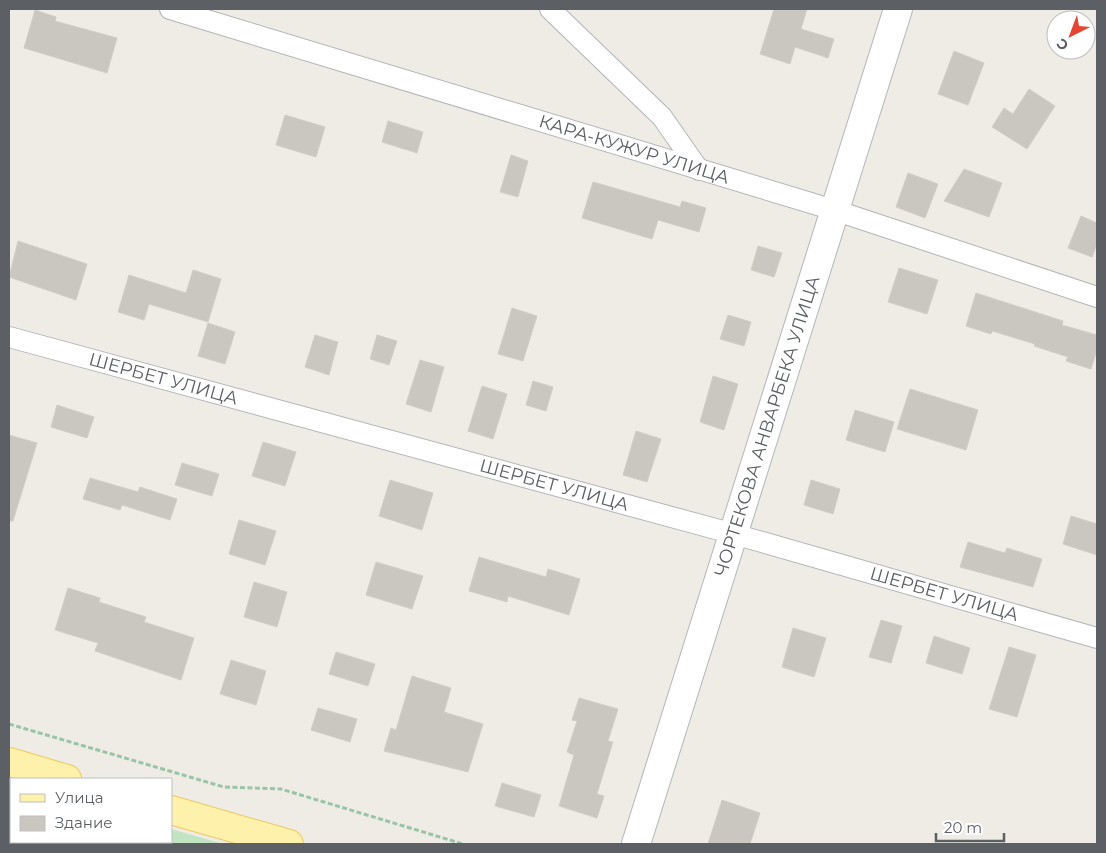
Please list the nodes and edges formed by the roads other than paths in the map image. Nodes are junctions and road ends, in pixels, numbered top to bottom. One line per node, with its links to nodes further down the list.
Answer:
1 (170, 9): 4 (street, КАРА-КУЖУР УЛИЦА)
2 (550, 9): 4 (street)
3 (898, 9): 5 (street, ЧОРТЕКОВА АНВАРБЕКА УЛИЦА)
4 (699, 170): 5 (street, КАРА-КУЖУР УЛИЦА)
5 (834, 210): 6 (street, КАРА-КУЖУР УЛИЦА); 8 (street, ЧОРТЕКОВА АНВАРБЕКА УЛИЦА)
6 (1097, 297)
7 (9, 337): 8 (street, ШЕРБЕТ УЛИЦА)
8 (734, 534): 9 (street, ШЕРБЕТ УЛИЦА); 14 (street, ЧОРТЕКОВА АНВАРБЕКА УЛИЦА)
9 (1097, 638)
10 (9, 762): 11 (main road)
11 (64, 778)
12 (172, 810): 13 (main road)
13 (289, 844)
14 (636, 844)

